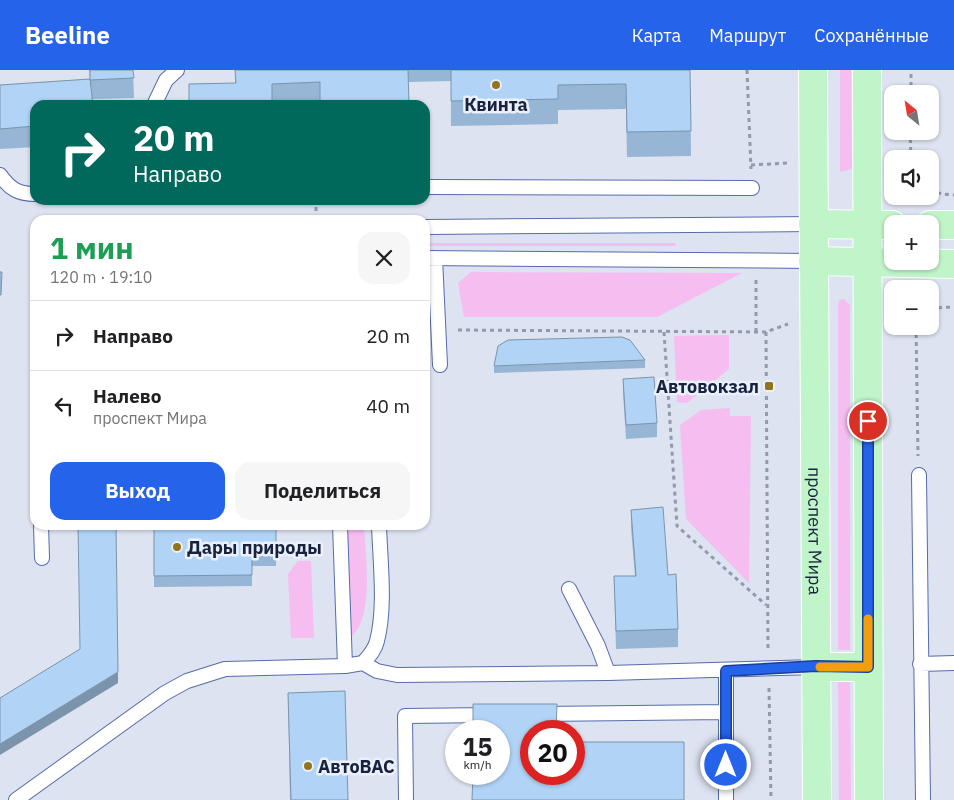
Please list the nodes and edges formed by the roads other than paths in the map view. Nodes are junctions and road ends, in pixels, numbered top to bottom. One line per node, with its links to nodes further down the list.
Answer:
1 (177, 70): 4 (lane)
2 (813, 70): 9 (main road)
3 (866, 70): 10 (main road)
4 (156, 100)
5 (0, 175): 8 (lane)
6 (430, 187): 7 (lane)
7 (752, 188)
8 (30, 194)
9 (814, 224): 10 (main road); 13 (lane); 15 (main road, проспект Мира)
10 (880, 225): 16 (main road)
11 (939, 225): 12 (main road)
12 (954, 225)
13 (430, 226)
14 (430, 258): 15 (lane); 18 (lane)
15 (813, 262): 16 (main road); 29 (main road, проспект Мира)
16 (867, 264): 17 (main road); 30 (main road)
17 (954, 264)
18 (440, 365)
19 (918, 475): 27 (lane)
20 (41, 530): 23 (lane)
21 (340, 530): 28 (lane)
22 (379, 530): 25 (lane)
23 (42, 558)
24 (569, 589): 32 (lane)
25 (363, 663): 28 (lane); 32 (lane)
26 (954, 663): 27 (lane)
27 (920, 664): 41 (lane)
28 (344, 666): 36 (lane)
29 (816, 666): 30 (main road); 31 (lane); 39 (main road, проспект Мира)
30 (868, 667): 40 (main road)
31 (726, 671): 32 (lane); 33 (lane)
32 (608, 673)
33 (726, 712): 35 (lane); 38 (lane)
34 (502, 715): 37 (lane)
35 (522, 715)
36 (16, 800)
37 (406, 800)
38 (726, 800)
39 (817, 800)
40 (869, 800)
41 (923, 800)

